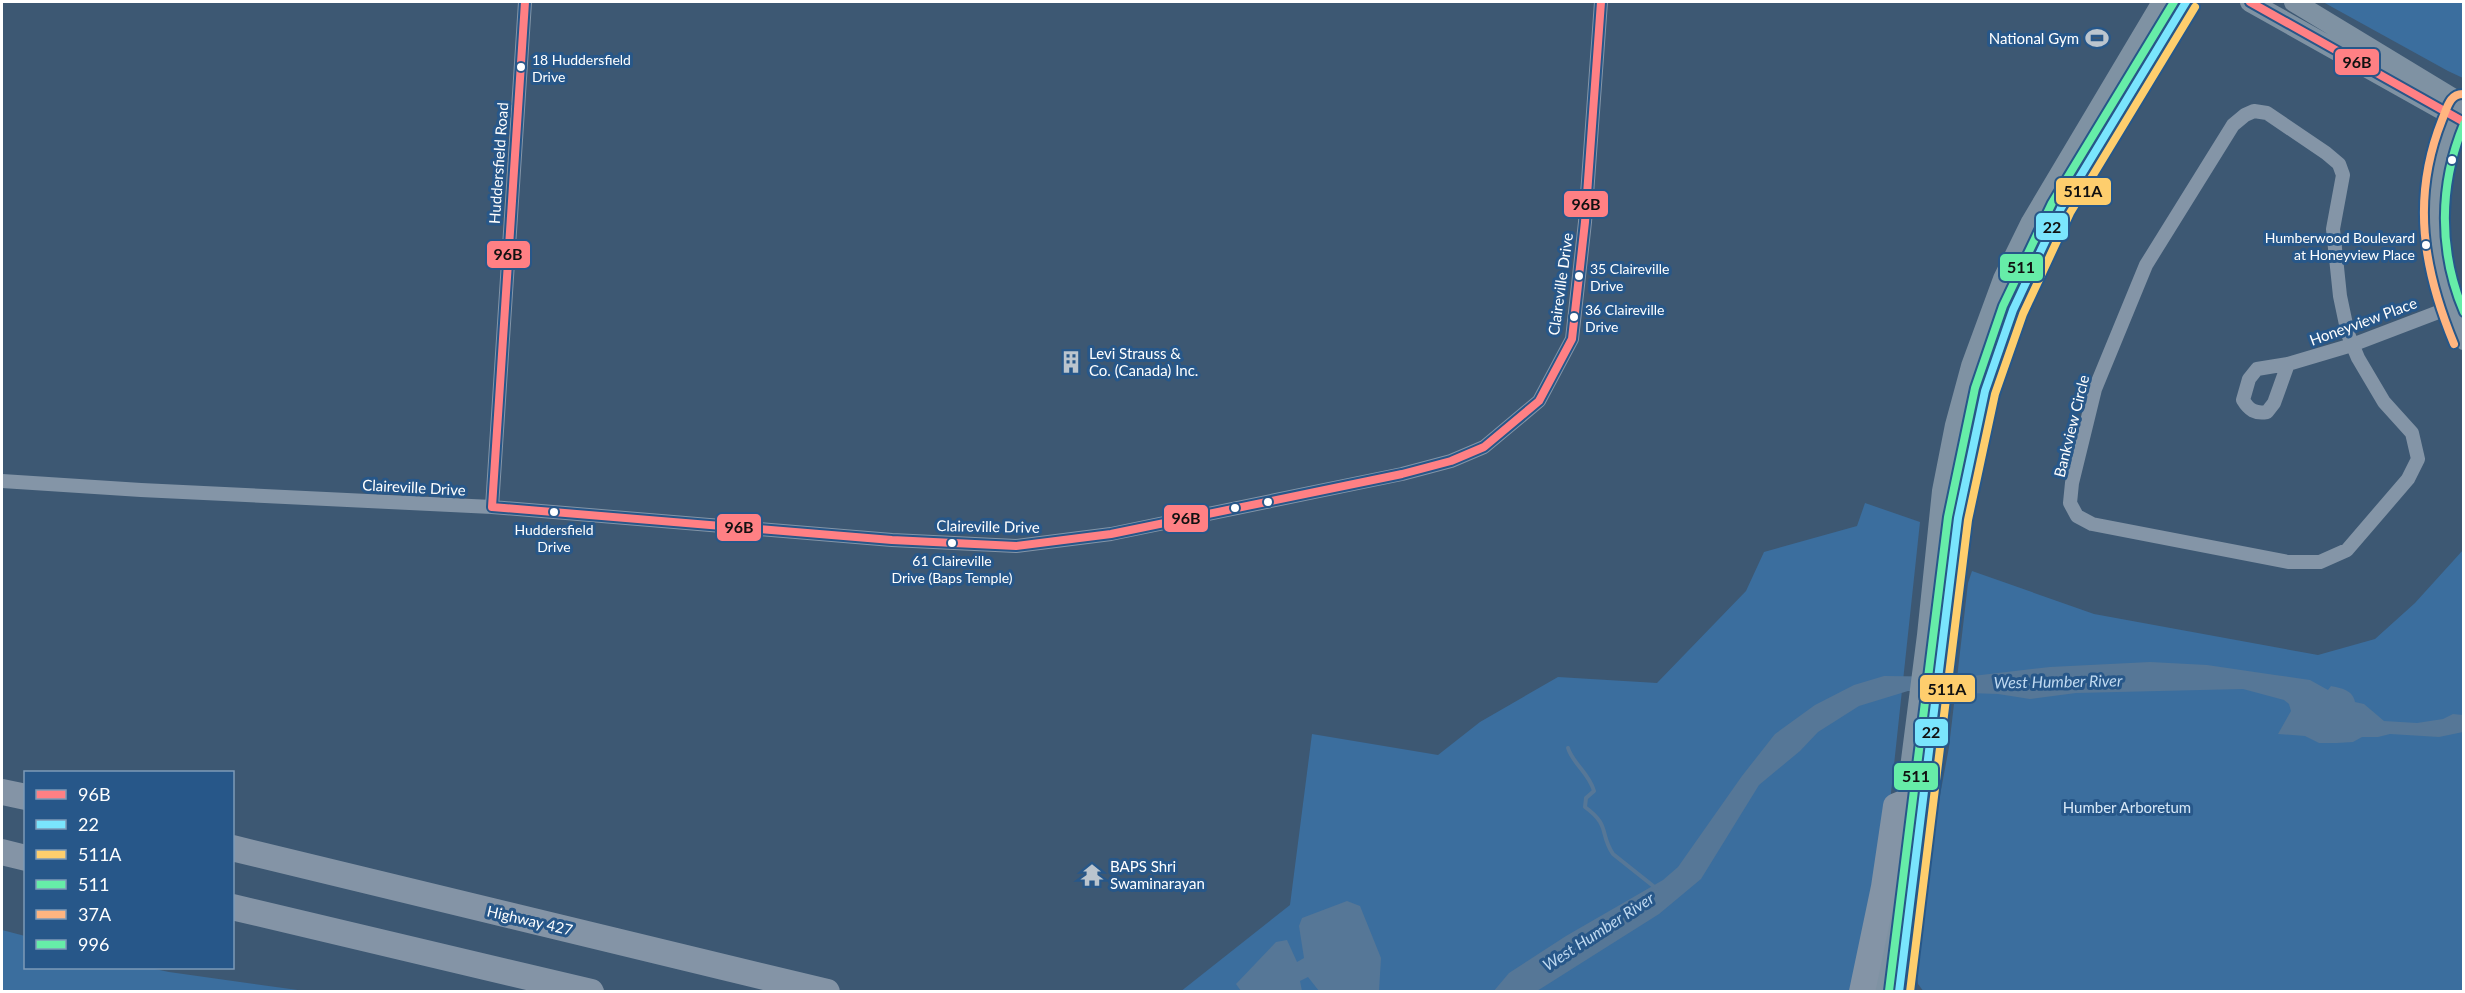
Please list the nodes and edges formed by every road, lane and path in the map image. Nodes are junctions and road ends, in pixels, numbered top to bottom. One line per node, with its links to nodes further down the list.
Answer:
1 (525, 2): 13 (street, Huddersfield Road)
2 (1601, 2): 13 (street, Claireville Drive)
3 (2162, 2): 14 (main road)
4 (2186, 2): 14 (main road)
5 (2250, 2): 7 (main road)
6 (2294, 2): 7 (main road)
7 (2460, 112): 8 (main road)
8 (2449, 308): 9 (main road); 10 (street, Honeyview Place)
9 (2463, 340)
10 (2352, 345): 10 (street, Bankview Circle); 11 (street, Honeyview Place)
11 (2288, 364)
12 (2, 481): 13 (street, Claireville Drive)
13 (492, 507)
14 (1935, 635): 15 (main road)
15 (1922, 737): 18 (main road); 27 (main road)
16 (2, 792): 17 (highway)
17 (24, 797)
18 (1906, 802): 25 (highway); 26 (main road)
19 (234, 848): 24 (highway, Highway 427)
20 (2, 852): 21 (highway)
21 (24, 858)
22 (234, 907): 23 (highway)
23 (591, 992)
24 (827, 992)
25 (1862, 992)
26 (1882, 992)
27 (1899, 992)

